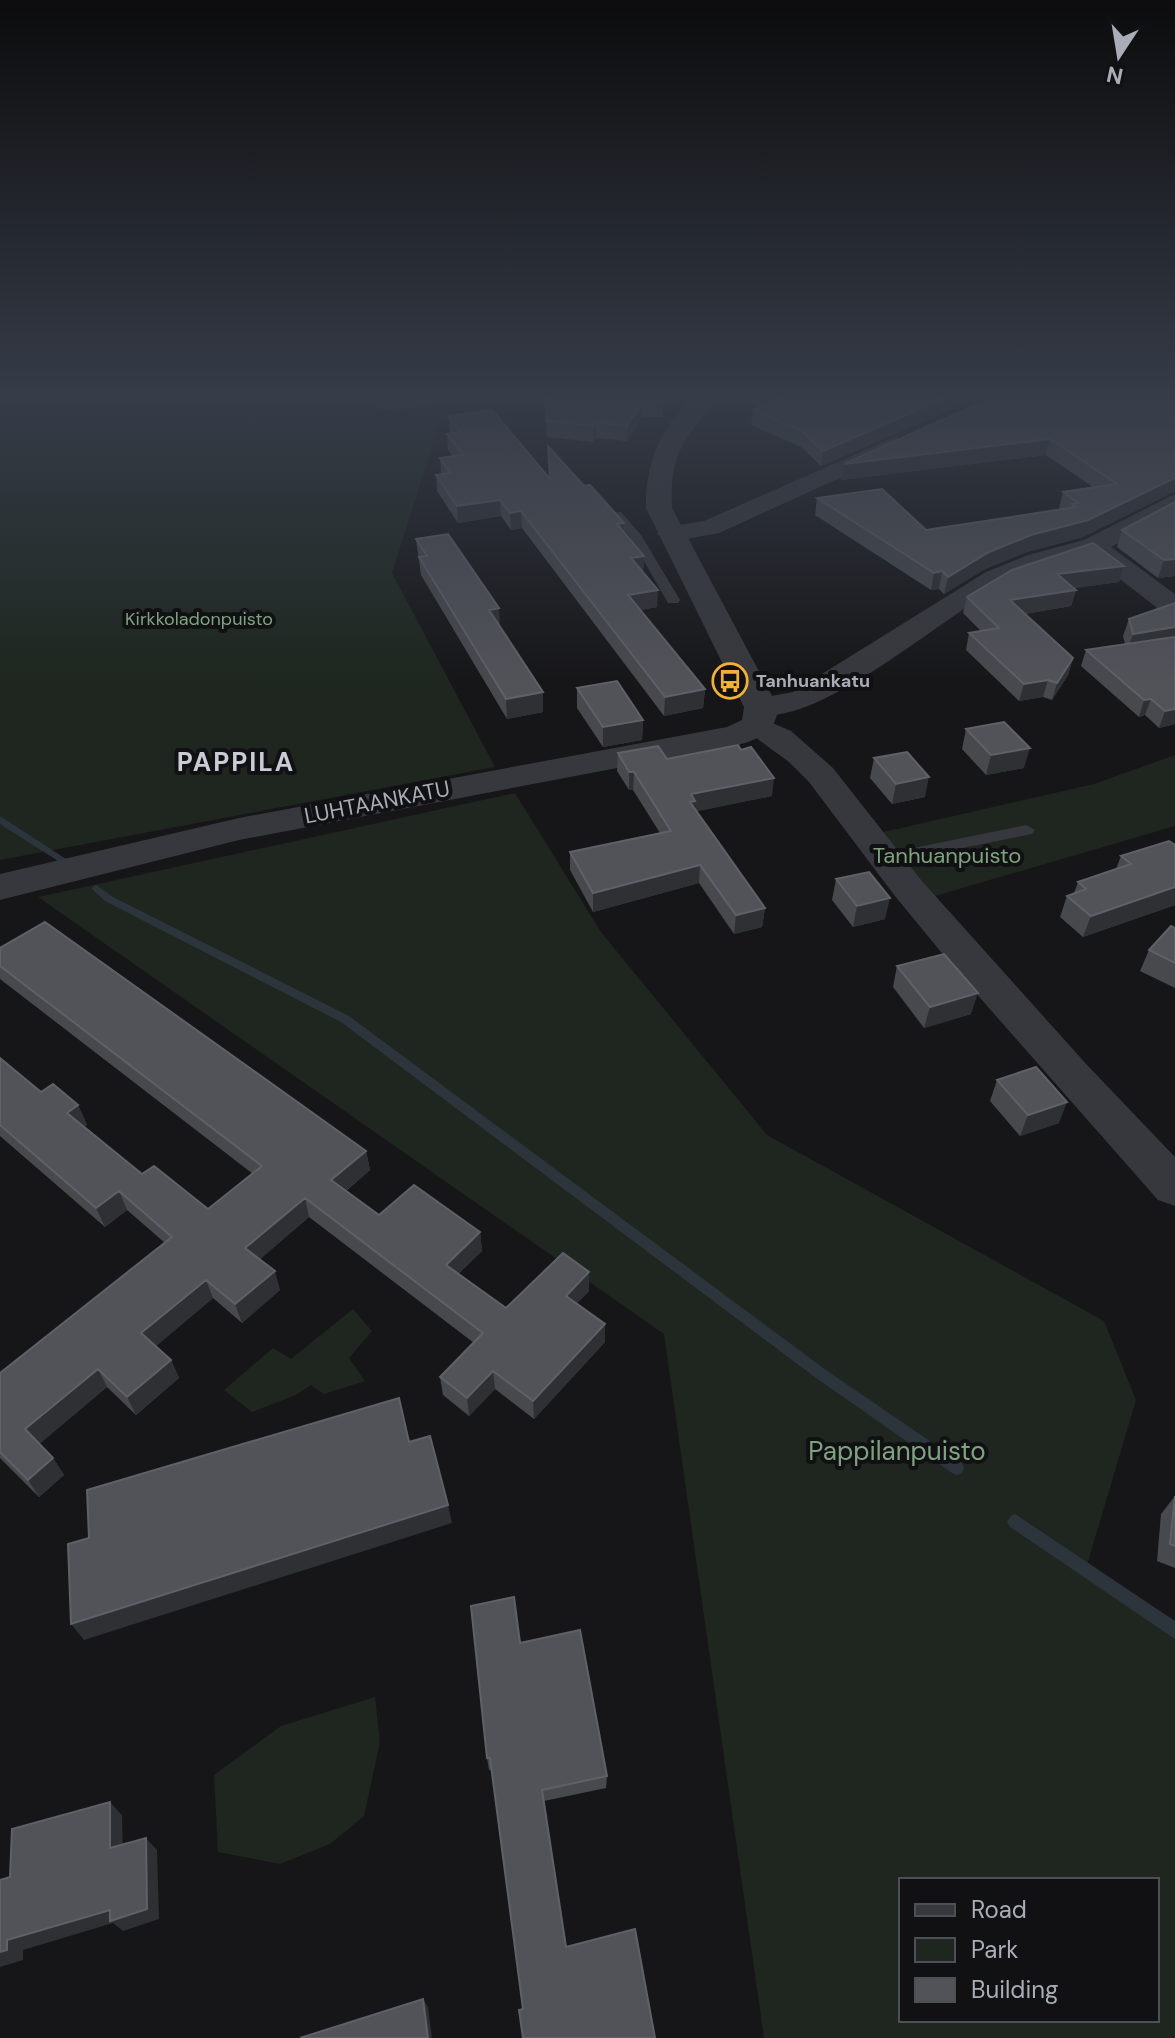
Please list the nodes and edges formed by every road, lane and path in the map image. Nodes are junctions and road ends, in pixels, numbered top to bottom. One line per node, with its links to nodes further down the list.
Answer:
1 (658, 492): 5 (street)
2 (789, 492): 5 (street)
3 (1175, 502): 6 (street)
4 (617, 515): 7 (lane)
5 (670, 534): 9 (street)
6 (1093, 546): 8 (street); 9 (street)
7 (673, 600)
8 (1175, 608)
9 (759, 716): 11 (street); 12 (street, LUHTAANKATU)
10 (1026, 830): 11 (lane)
11 (884, 859): 13 (street)
12 (0, 887)
13 (1175, 1187)

